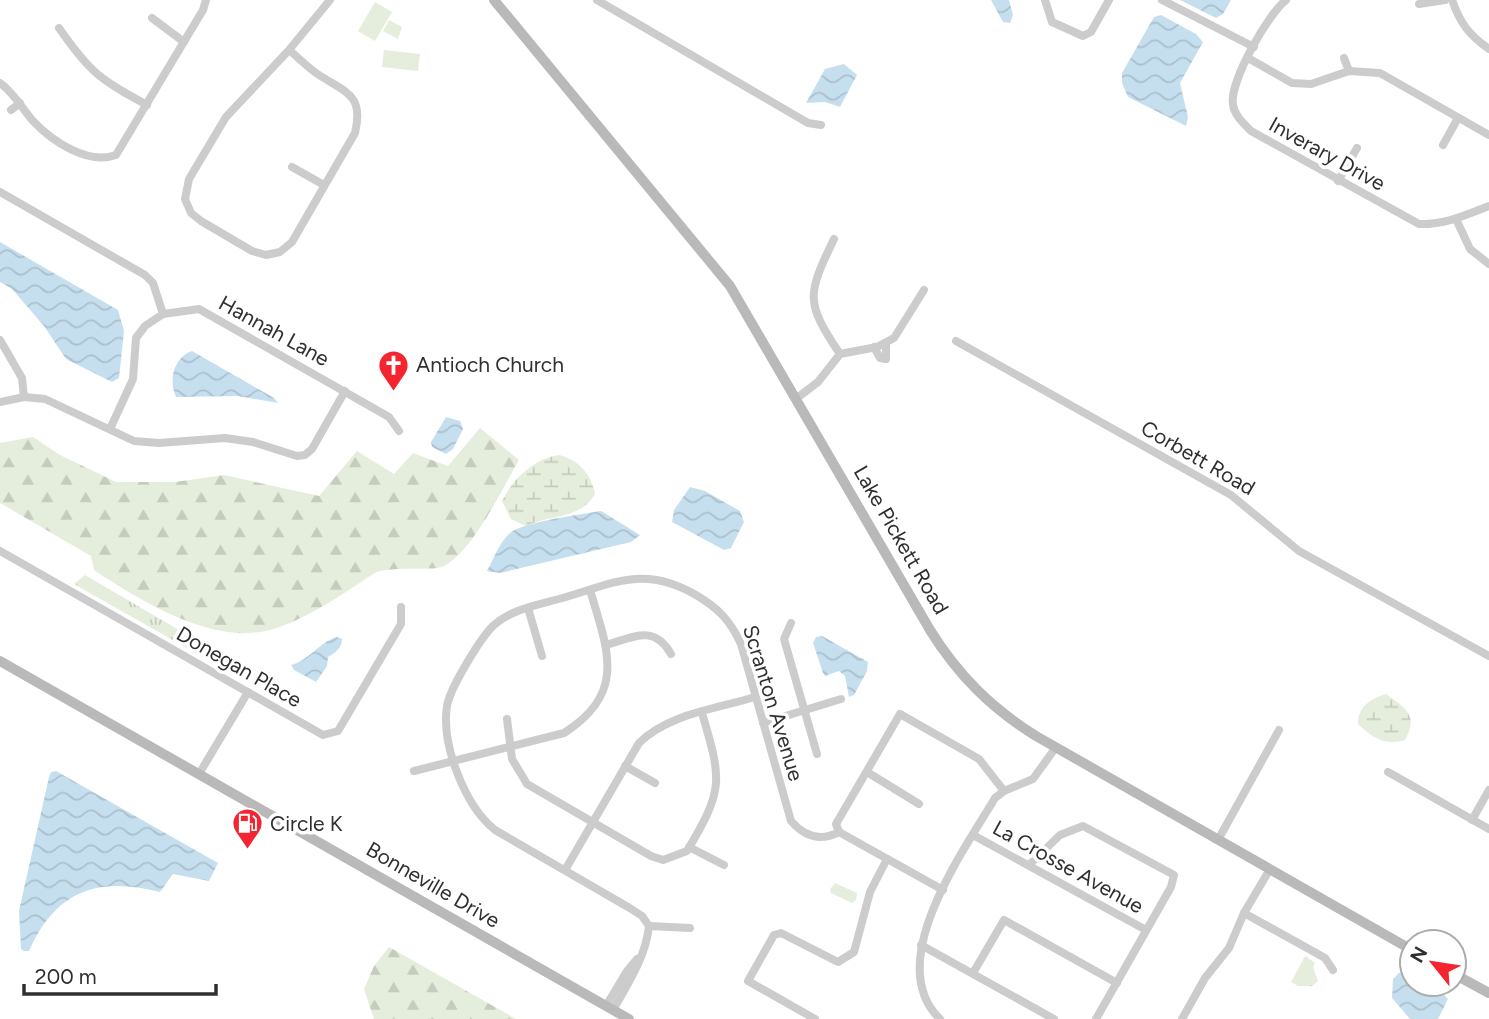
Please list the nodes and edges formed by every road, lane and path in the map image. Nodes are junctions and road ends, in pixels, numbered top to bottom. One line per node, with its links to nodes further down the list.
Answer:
1 (206, 0): 14 (street)
2 (330, 0): 17 (street)
3 (494, 0): 47 (main road, Lake Pickett Road)
4 (597, 0): 26 (street)
5 (1045, 0): 6 (street)
6 (1109, 0)
7 (1162, 0): 15 (street)
8 (1286, 0): 15 (street, Inverary Drive)
9 (1445, 0): 11 (street)
10 (1452, 0): 16 (street)
11 (1419, 4)
12 (152, 18): 14 (street)
13 (59, 28): 23 (street)
14 (184, 42): 23 (street)
15 (1254, 47): 18 (street, Inverary Drive)
16 (1489, 49)
17 (289, 50): 32 (street); 32 (street)
18 (1248, 58): 20 (street); 31 (street, Inverary Drive)
19 (1344, 58): 20 (street)
20 (1349, 71): 25 (street)
21 (0, 83): 22 (street)
22 (20, 103): 23 (street); 24 (street)
23 (148, 105)
24 (11, 110)
25 (1458, 118): 27 (street); 28 (street)
26 (821, 125)
27 (1489, 135)
28 (1443, 145)
29 (1357, 148): 31 (street)
30 (292, 167): 32 (street)
31 (1338, 181): 35 (street, Inverary Drive)
32 (324, 185)
33 (0, 192): 39 (street)
34 (1489, 206): 35 (street, Inverary Drive)
35 (1456, 219): 37 (street)
36 (834, 239): 44 (street)
37 (1489, 264)
38 (924, 290): 42 (street)
39 (163, 314): 45 (street, Hannah Lane); 49 (street)
40 (0, 340): 46 (street)
41 (956, 341): 59 (street, Corbett Road)
42 (886, 343): 43 (street); 43 (street)
43 (874, 347): 44 (street)
44 (840, 354): 47 (street)
45 (345, 391): 49 (street); 50 (street, Hannah Lane)
46 (24, 397): 48 (street); 49 (street)
47 (797, 398): 70 (main road, Lake Pickett Road)
48 (0, 402)
49 (110, 429)
50 (399, 431)
51 (0, 551): 61 (street, Donegan Place)
52 (590, 590): 54 (street, Scranton Avenue); 56 (street); 62 (street, Scranton Avenue)
53 (401, 607): 61 (street, Donegan Place)
54 (528, 608): 58 (street); 72 (street, Scranton Avenue)
55 (791, 623): 64 (street)
56 (606, 645): 57 (street); 69 (street)
57 (671, 654)
58 (542, 656)
59 (1489, 656)
60 (0, 661): 77 (main road, Bonneville Drive)
61 (248, 692): 77 (street)
62 (755, 697): 65 (street); 67 (street, Scranton Avenue)
63 (841, 699): 64 (street)
64 (805, 710): 67 (street); 71 (street)
65 (702, 713): 73 (street); 88 (street)
66 (507, 719): 69 (street)
67 (763, 723): 85 (street, Scranton Avenue)
68 (1279, 730): 87 (street)
69 (509, 747): 72 (street); 83 (street)
70 (1056, 747): 80 (street); 87 (main road, Lake Pickett Road)
71 (817, 754)
72 (455, 761): 74 (street); 93 (street, Scranton Avenue)
73 (625, 765): 78 (street); 83 (street)
74 (414, 771)
75 (867, 772): 80 (street); 81 (street); 85 (street)
76 (1388, 772): 82 (street)
77 (199, 774): 106 (main road, Bonneville Drive)
78 (655, 783)
79 (1489, 790): 82 (street)
80 (1004, 791): 86 (street)
81 (919, 804)
82 (1472, 820): 84 (street)
83 (593, 822): 88 (street); 93 (street)
84 (1489, 830)
85 (839, 832): 89 (street)
86 (974, 835): 91 (street, La Crosse Avenue); 94 (street)
87 (1218, 840): 92 (main road, Lake Pickett Road)
88 (690, 847): 90 (street)
89 (887, 859): 94 (street); 108 (street)
90 (724, 865)
91 (1029, 865): 98 (street, La Crosse Avenue); 98 (street)
92 (1270, 869): 95 (street); 99 (main road, Lake Pickett Road)
93 (565, 870): 96 (street, Scranton Avenue)
94 (943, 890): 100 (street)
95 (1244, 914): 101 (street); 112 (street)
96 (649, 926): 97 (street); 106 (street)
97 (690, 929)
98 (1146, 930): 104 (street)
99 (1398, 942)
100 (920, 945): 102 (street); 109 (street)
101 (1334, 970)
102 (973, 973): 104 (street); 110 (street)
103 (1468, 982): 105 (main road)
104 (1117, 983): 111 (street)
105 (1489, 993)
106 (610, 1008): 107 (main road, Bonneville Drive)
107 (629, 1019)
108 (815, 1019)
109 (940, 1019)
110 (1054, 1019)
111 (1096, 1019)
112 (1181, 1019)

